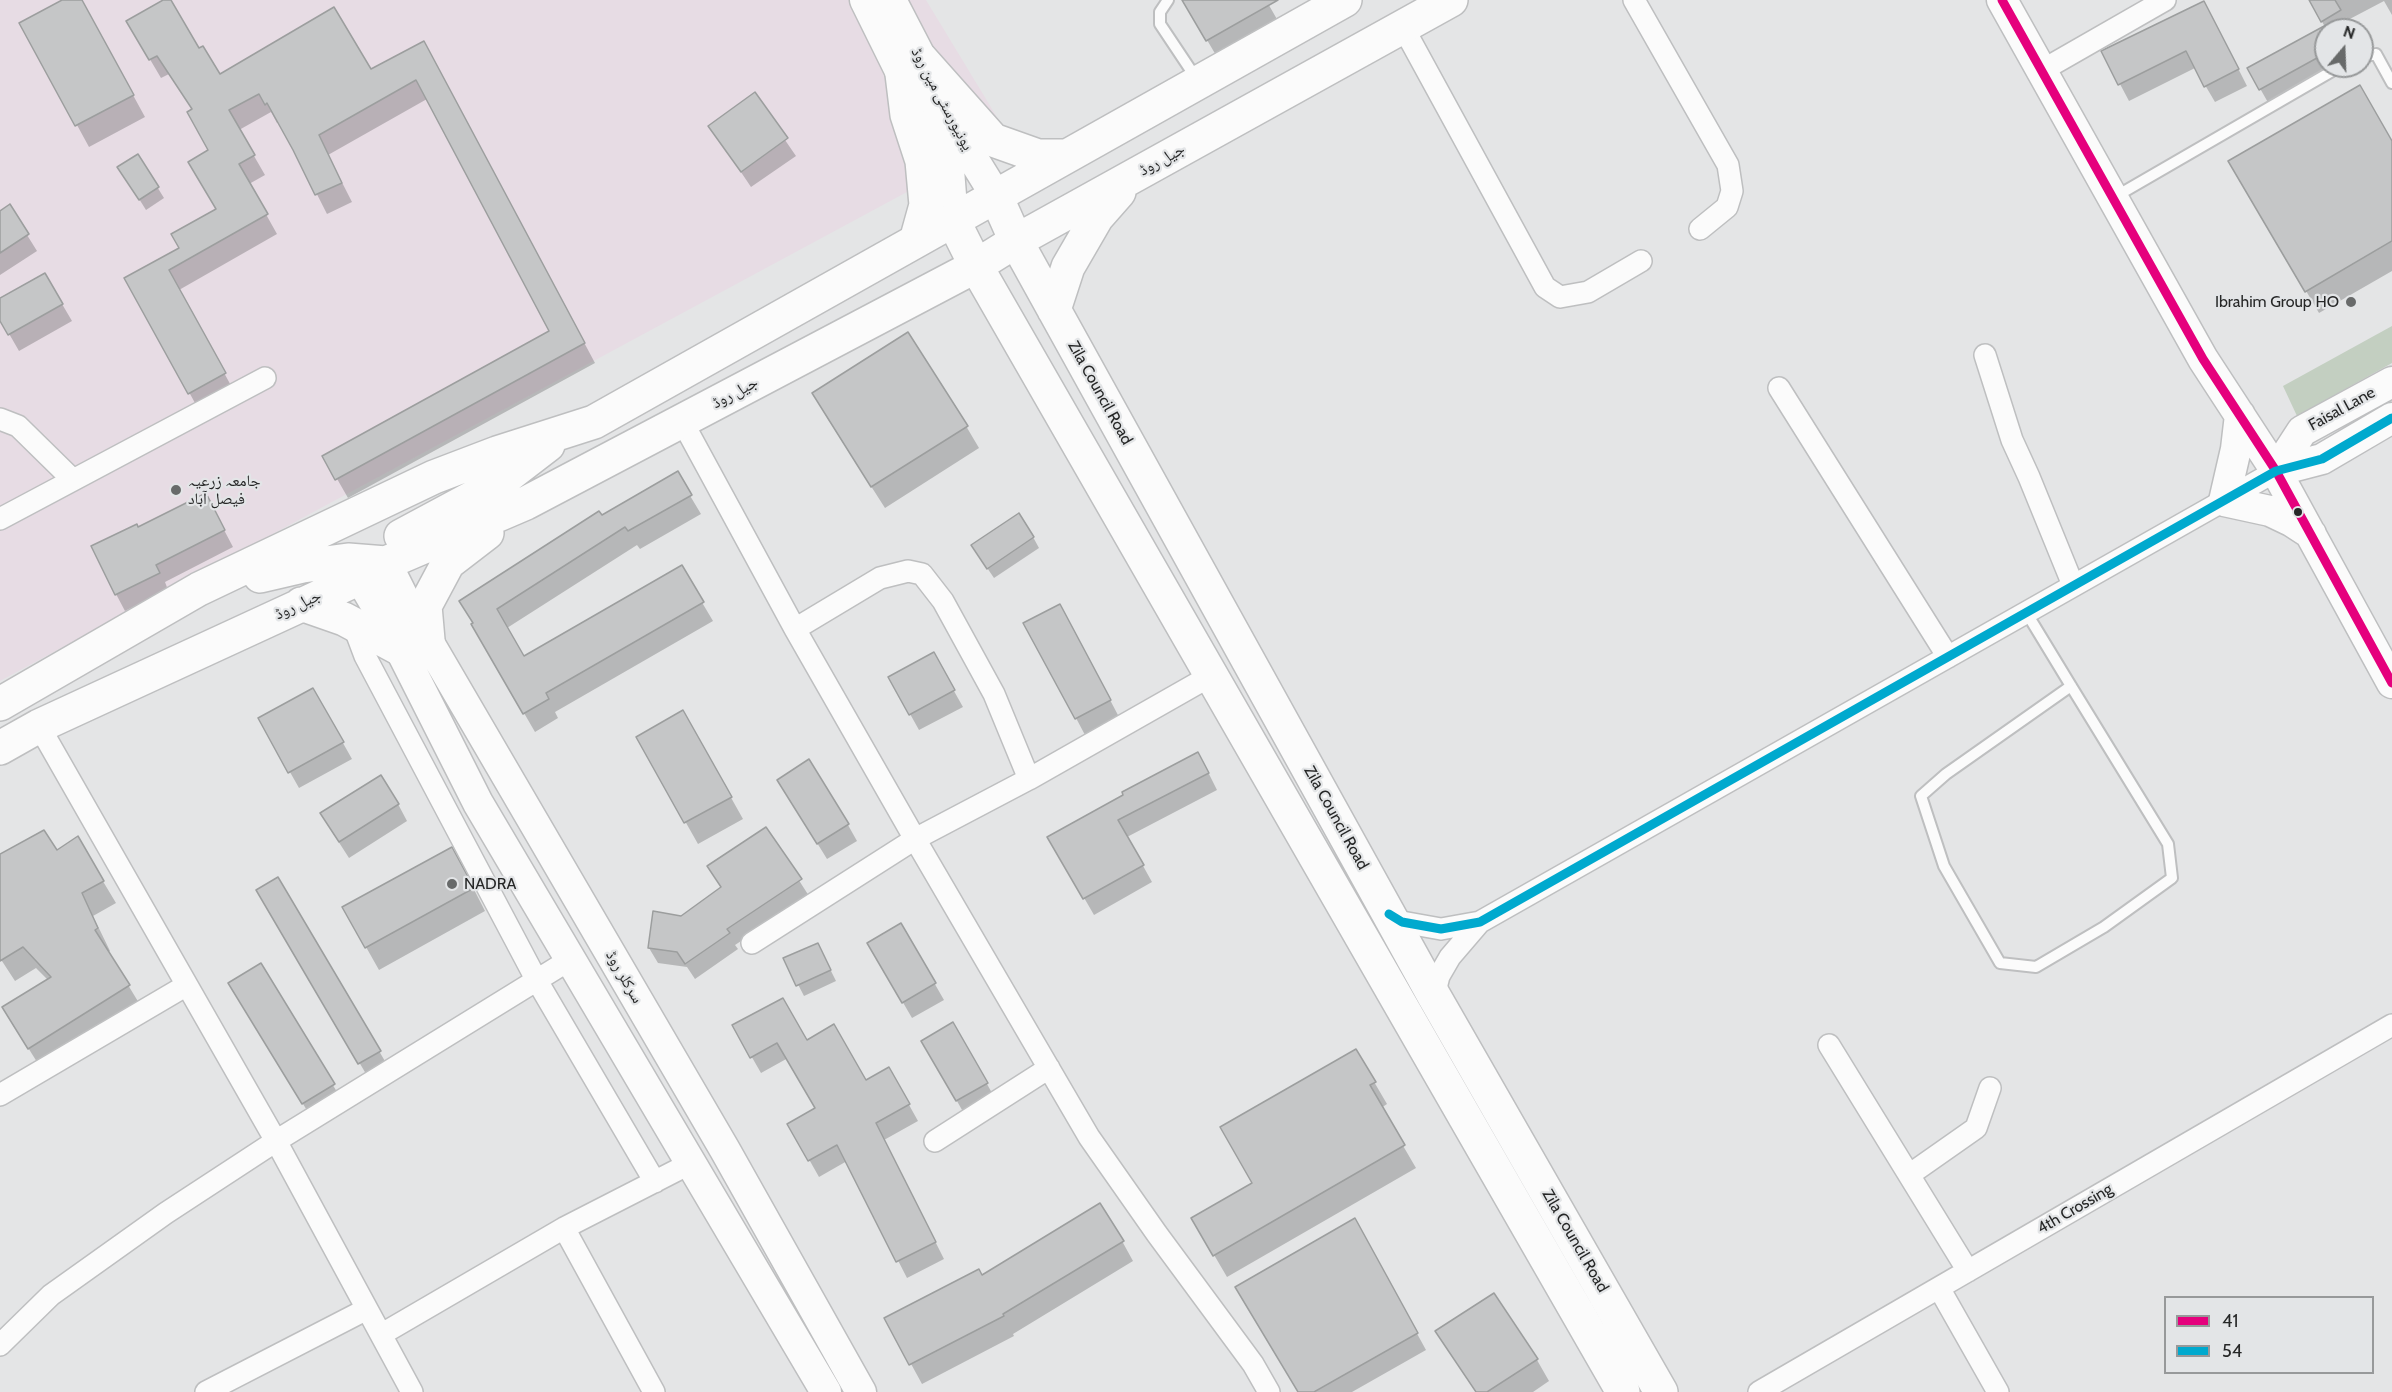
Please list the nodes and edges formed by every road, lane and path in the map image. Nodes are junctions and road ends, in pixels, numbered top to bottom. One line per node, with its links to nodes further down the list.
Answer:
1 (864, 0): 11 (main road, یونیورسٹی مین روڈ)
2 (891, 0): 11 (main road, یونیورسٹی مین روڈ)
3 (1168, 0): 14 (lane)
4 (1345, 0): 14 (main road)
5 (1451, 0): 9 (main road, جیل روڈ)
6 (1634, 0): 21 (street)
7 (2002, 0): 12 (main road)
8 (2165, 0): 12 (street)
9 (1403, 27): 17 (main road, جیل روڈ); 24 (street)
10 (2374, 54): 15 (lane)
11 (912, 67): 16 (main road); 18 (main road, یونیورسٹی مین روڈ); 20 (main road, یونیورسٹی مین روڈ); 22 (main road)
12 (2041, 70): 19 (main road)
13 (2320, 78): 19 (lane)
14 (1198, 81): 16 (main road)
15 (2392, 83)
16 (1066, 156): 18 (main road)
17 (1132, 177): 23 (main road, جیل روڈ); 26 (main road)
18 (996, 196): 20 (main road); 23 (main road, Zila Council Road)
19 (2113, 198): 31 (main road)
20 (953, 220): 22 (main road); 25 (main road, Zila Council Road)
21 (1700, 229)
22 (916, 241): 35 (main road)
23 (1016, 241): 25 (main road, جیل روڈ); 26 (main road, Zila Council Road)
24 (1641, 261)
25 (976, 266): 34 (main road, جیل روڈ); 52 (main road, Zila Council Road)
26 (1054, 310): 60 (main road, Zila Council Road)
27 (1984, 355): 43 (street)
28 (265, 378): 37 (street)
29 (2392, 382): 36 (main road, Faisal Lane)
30 (1779, 388): 51 (street)
31 (2240, 414): 36 (main road); 38 (main road)
32 (2392, 418): 36 (main road, Faisal Lane)
33 (0, 419): 37 (street)
34 (682, 421): 39 (main road, جیل روڈ); 48 (street)
35 (567, 430): 42 (main road); 44 (main road)
36 (2276, 471): 38 (street, Faisal Lane); 41 (main road)
37 (73, 480): 40 (street)
38 (2224, 501): 41 (main road); 43 (street, Faisal Lane)
39 (526, 503): 42 (main road, جیل روڈ); 49 (main road)
40 (0, 519)
41 (2311, 534): 53 (main road)
42 (371, 567): 44 (main road); 45 (main road, جیل روڈ); 49 (main road, سرکلر روڈ)
43 (2073, 585): 46 (street, Faisal Lane)
44 (199, 590): 55 (main road)
45 (301, 604): 47 (main road); 56 (main road, جیل روڈ)
46 (2026, 612): 51 (street, Faisal Lane); 54 (lane)
47 (354, 624): 49 (main road); 50 (street)
48 (795, 629): 58 (street); 59 (street)
49 (414, 645): 50 (street); 63 (main road, سرکلر روڈ); 87 (main road, سرکلر روڈ)
50 (365, 656): 64 (street)
51 (1948, 657): 61 (street, Faisal Lane)
52 (1212, 675): 58 (street); 89 (main road, Zila Council Road)
53 (2392, 684)
54 (2072, 686): 54 (lane)
55 (0, 704)
56 (39, 726): 57 (main road, جیل روڈ); 65 (street)
57 (0, 748)
58 (1029, 778): 59 (street)
59 (915, 839): 62 (street); 69 (street)
60 (1389, 914): 61 (street, Faisal Lane); 66 (main road, Zila Council Road)
61 (1480, 922): 66 (street, Faisal Lane)
62 (752, 943)
63 (571, 959): 64 (street); 74 (main road, سرکلر روڈ)
64 (536, 979): 72 (street); 76 (street)
65 (187, 986): 71 (street); 72 (street)
66 (1434, 996): 90 (main road, Zila Council Road)
67 (2392, 1025): 78 (street, 4th Crossing)
68 (1829, 1045): 75 (street)
69 (1049, 1068): 73 (street); 88 (street)
70 (1990, 1088): 75 (street)
71 (0, 1095)
72 (276, 1141): 80 (street); 82 (street)
73 (935, 1141)
74 (692, 1163): 76 (street); 86 (main road, سرکلر روڈ)
75 (1909, 1175): 78 (street)
76 (655, 1182): 77 (street)
77 (564, 1228): 81 (street); 85 (street)
78 (1968, 1271): 79 (street, 4th Crossing)
79 (1939, 1288): 91 (street, 4th Crossing); 92 (street)
80 (367, 1310): 81 (street); 83 (street)
81 (382, 1334): 84 (street)
82 (0, 1345)
83 (206, 1392)
84 (412, 1392)
85 (654, 1392)
86 (826, 1392)
87 (861, 1392)
88 (1269, 1392)
89 (1623, 1392)
90 (1661, 1392)
91 (1759, 1392)
92 (1998, 1392)

